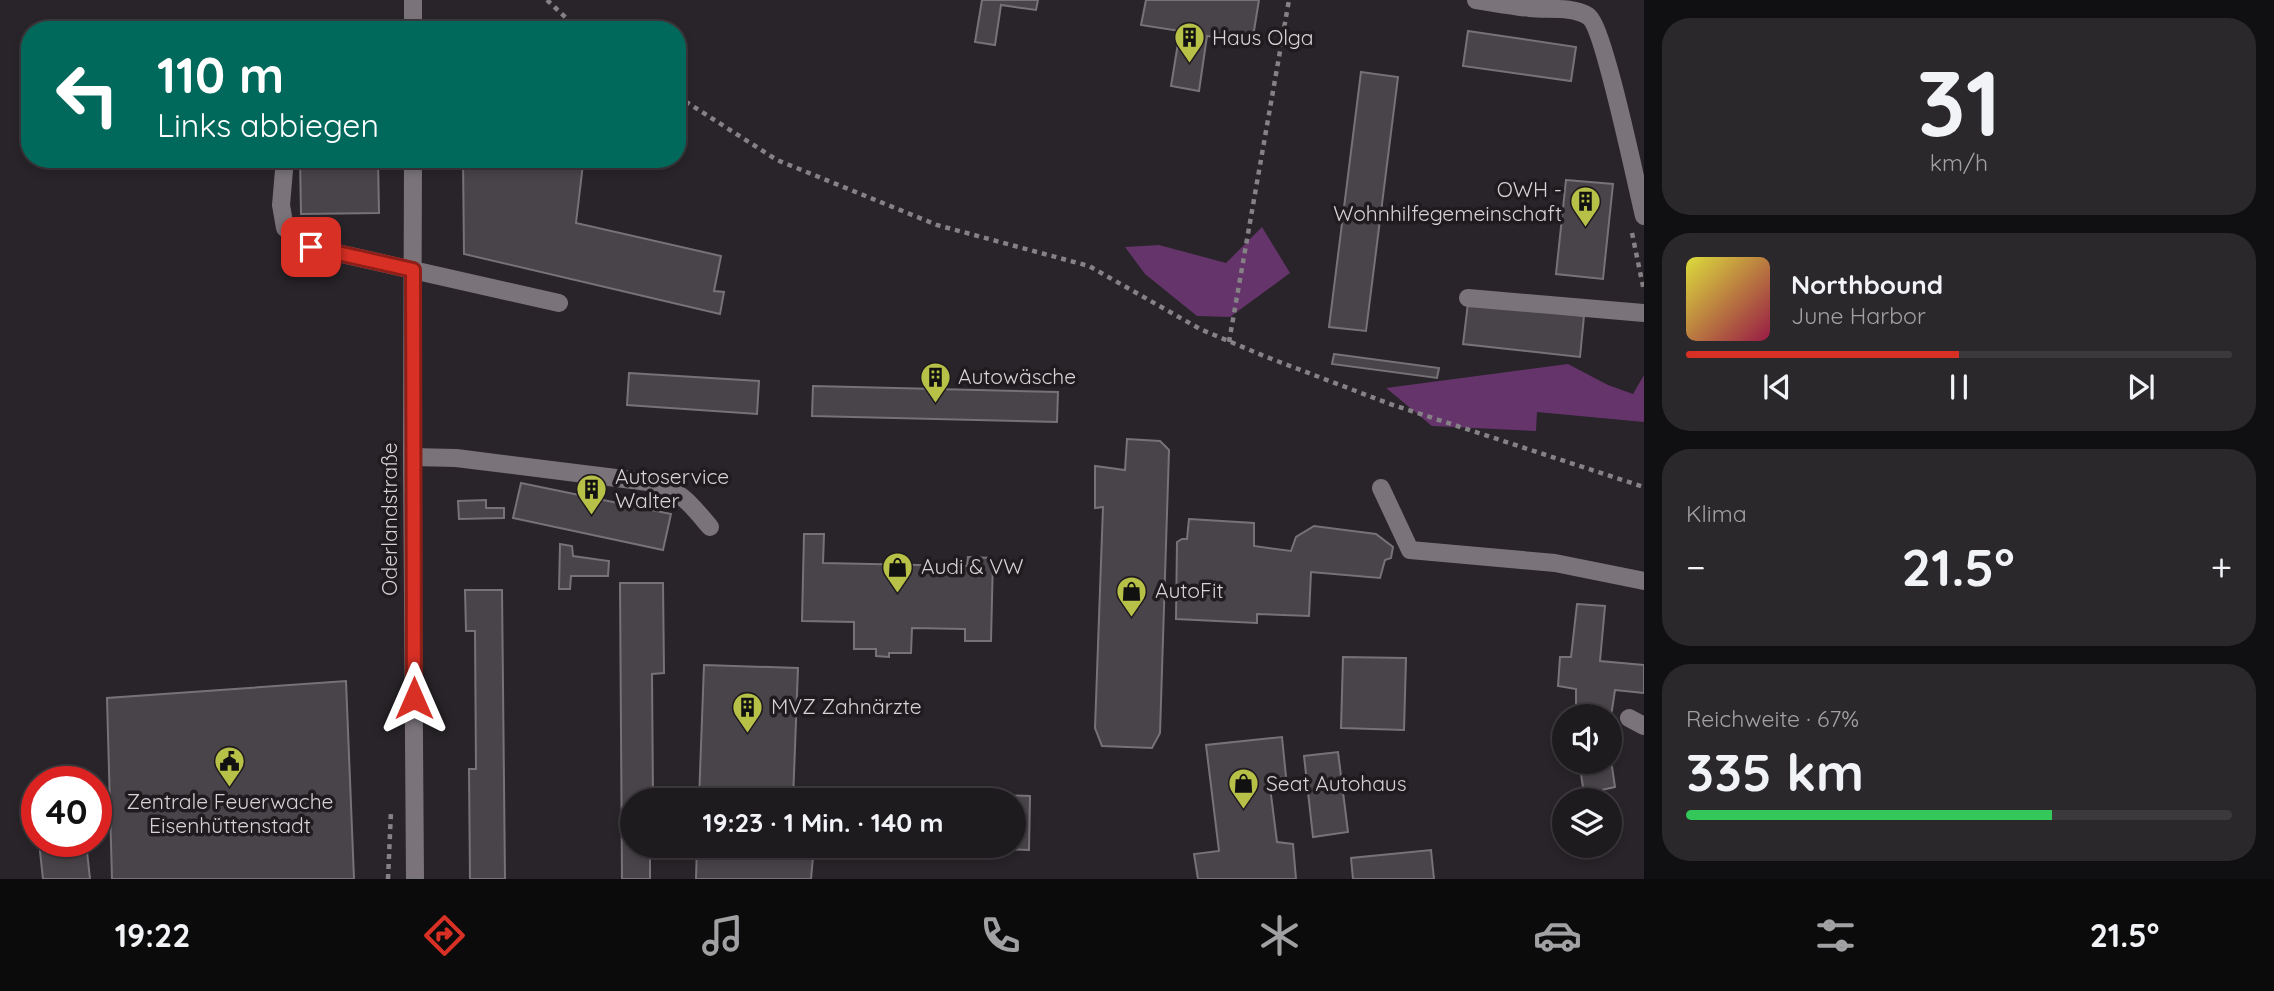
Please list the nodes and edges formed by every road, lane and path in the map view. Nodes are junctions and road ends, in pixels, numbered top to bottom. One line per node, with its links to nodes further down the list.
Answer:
1 (413, 0): 5 (street)
2 (547, 0): 6 (path)
3 (1289, 0): 15 (path)
4 (1476, 0): 10 (street)
5 (413, 21)
6 (569, 21)
7 (686, 102): 15 (path)
8 (284, 168): 11 (street)
9 (413, 168): 11 (street, Oderlandstraße)
10 (1644, 216)
11 (413, 270): 13 (street); 16 (street, Oderlandstraße)
12 (1468, 298): 14 (street)
13 (559, 303)
14 (1644, 313)
15 (1229, 342): 17 (path)
16 (412, 457): 19 (street); 23 (street, Oderlandstraße)
17 (1644, 487)
18 (1381, 488): 20 (street)
19 (710, 527)
20 (1644, 582)
21 (389, 864): 22 (path)
22 (388, 879)
23 (415, 879)

